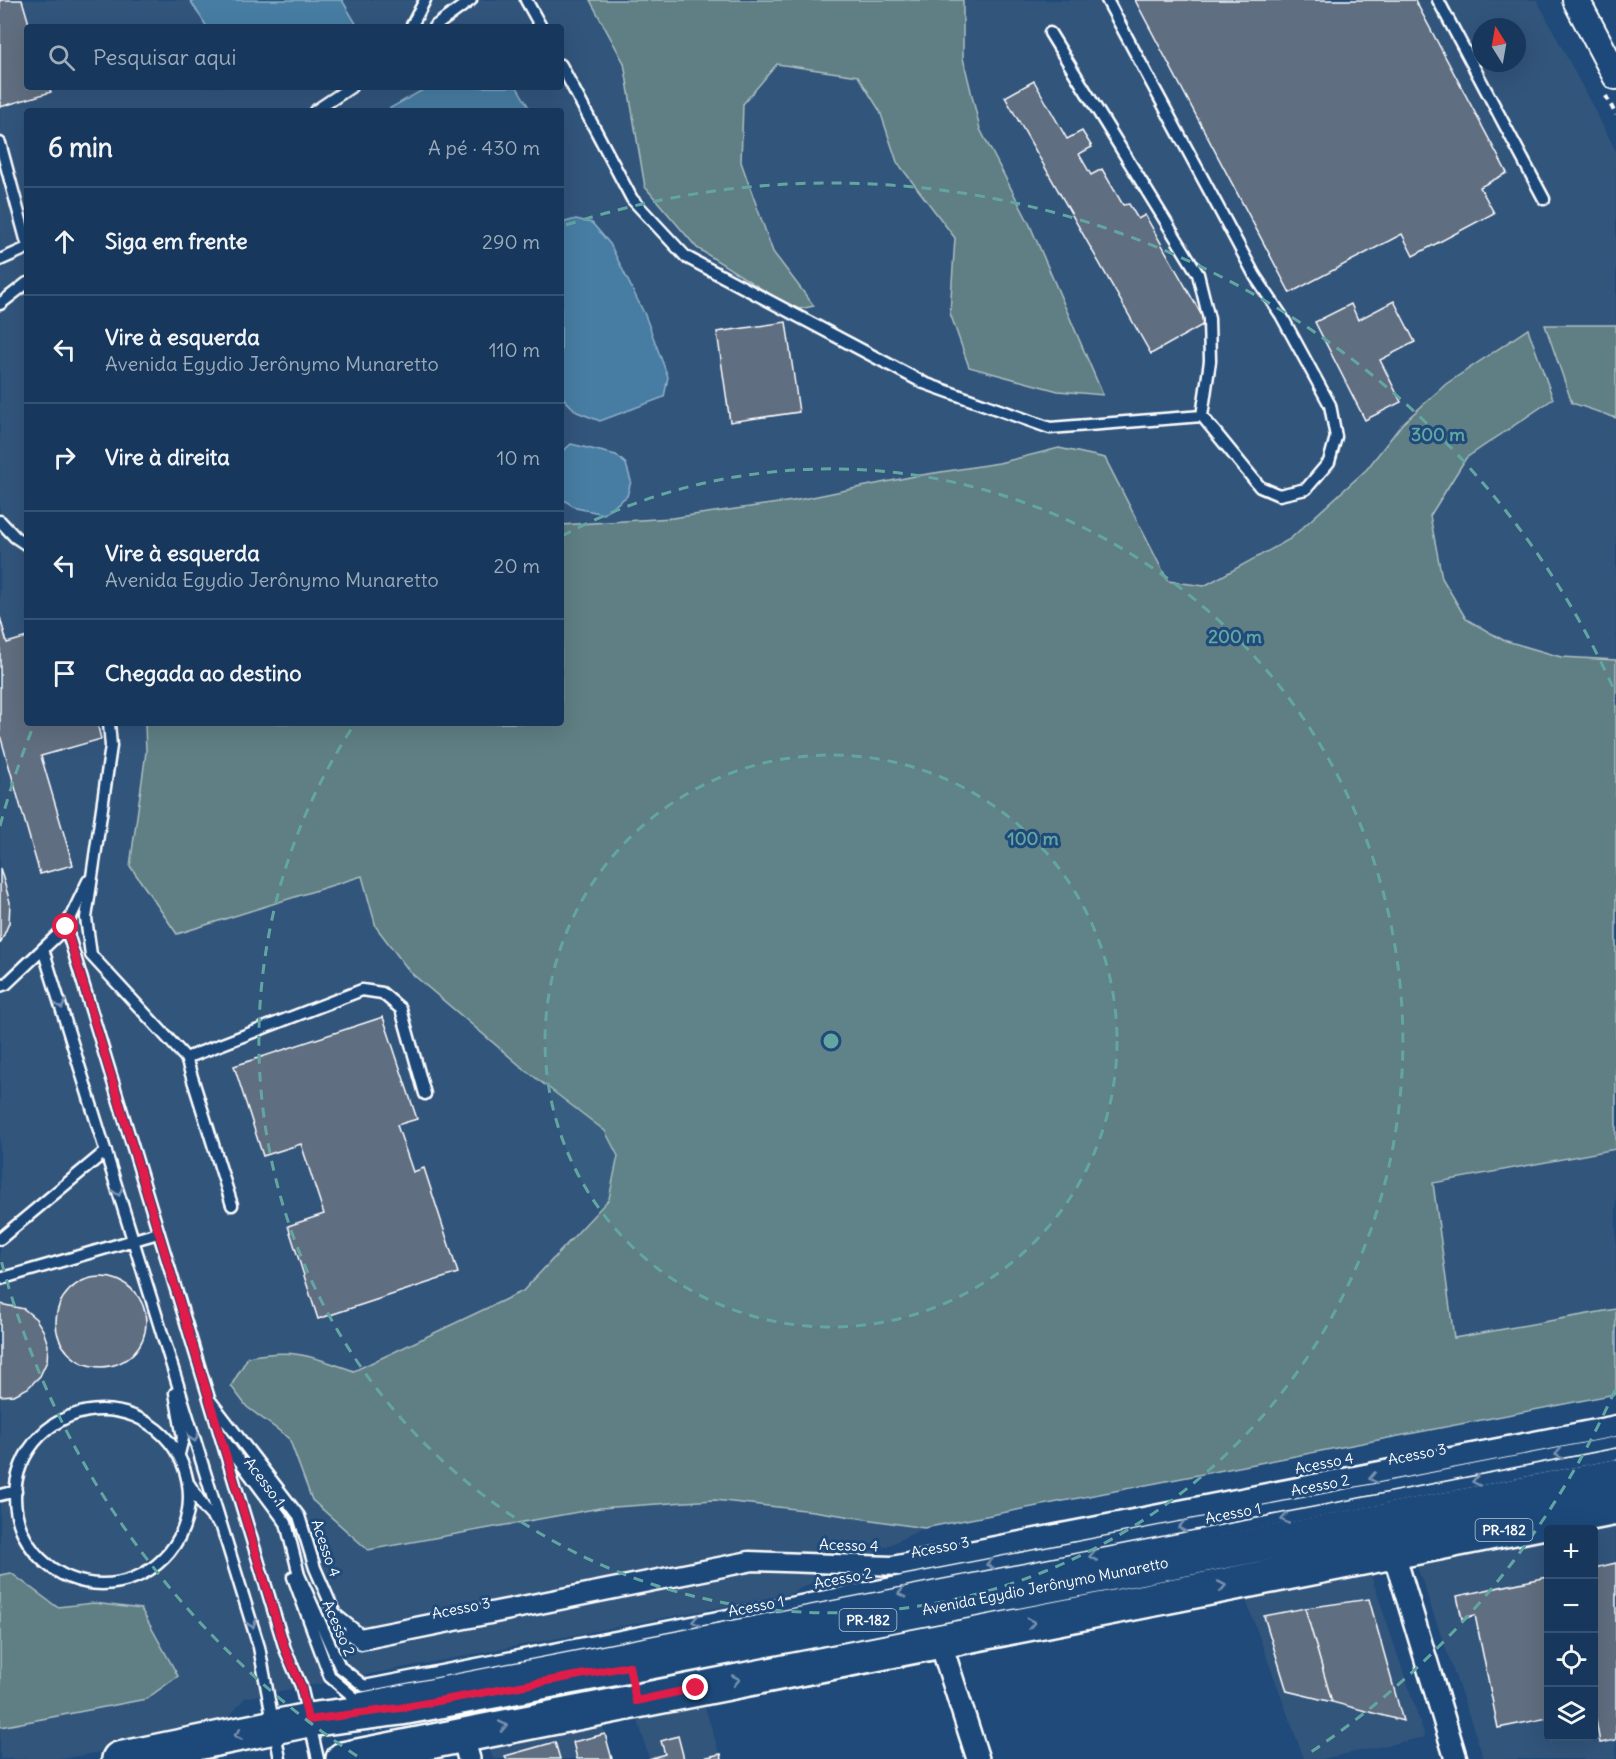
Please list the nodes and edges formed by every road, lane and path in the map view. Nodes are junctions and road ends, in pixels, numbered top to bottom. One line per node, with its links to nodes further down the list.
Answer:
1 (425, 0): 7 (lane)
2 (471, 0): 8 (lane)
3 (526, 0): 9 (lane)
4 (1107, 0): 22 (lane)
5 (1438, 0): 16 (lane)
6 (1576, 0): 12 (street)
7 (413, 24)
8 (438, 24)
9 (539, 24)
10 (1050, 33): 22 (lane)
11 (564, 71): 22 (lane)
12 (1616, 76)
13 (346, 90): 14 (lane)
14 (320, 108)
15 (0, 143): 17 (lane)
16 (1544, 199)
17 (24, 232)
18 (24, 249): 19 (lane)
19 (0, 260)
20 (24, 285): 21 (lane)
21 (0, 304)
22 (1202, 416)
23 (0, 521): 24 (lane)
24 (24, 543)
25 (109, 726): 26 (lane)
26 (93, 873): 27 (lane); 30 (lane)
27 (66, 927): 28 (lane); 34 (lane)
28 (44, 949): 29 (lane); 32 (lane, one-way to 32)
29 (0, 986)
30 (186, 1058): 31 (lane); 33 (lane)
31 (425, 1094)
32 (106, 1151): 35 (lane); 36 (lane, one-way to 36)
33 (232, 1205)
34 (158, 1233): 36 (lane); 39 (lane)
35 (0, 1239)
36 (133, 1240): 37 (lane); 38 (lane)
37 (0, 1279)
38 (172, 1366): 45 (lane); 54 (lane, one-way to 54)
39 (209, 1399): 40 (lane); 41 (lane, Acesso 4)
40 (214, 1416): 42 (lane, Acesso 3, one-way to 40); 43 (lane)
41 (1616, 1421)
42 (1616, 1431)
43 (221, 1436): 44 (lane, Acesso 2, one-way to 43); 47 (lane)
44 (1616, 1442)
45 (179, 1454): 49 (lane); 50 (lane)
46 (1616, 1454): 47 (lane, Acesso 1, one-way to 47)
47 (226, 1455): 59 (lane)
48 (1616, 1476): 53 (main road, Avenida Egydio Jerônymo Munaretto / PR-182)
49 (189, 1484): 50 (lane); 54 (lane)
50 (16, 1491): 51 (lane)
51 (0, 1495)
52 (1616, 1508): 55 (main road, PR-182)
53 (1385, 1520): 55 (street); 57 (main road, Avenida Egydio Jerônymo Munaretto / PR-182)
54 (222, 1526): 60 (lane, one-way to 60)
55 (1393, 1552): 56 (main road, PR-182, one-way to 55); 66 (street)
56 (940, 1641): 58 (main road, PR-182, one-way to 56); 65 (street)
57 (629, 1666): 58 (main road); 59 (main road, Avenida Egydio Jerônymo Munaretto / PR-182)
58 (636, 1701): 61 (main road, PR-182, one-way to 58)
59 (308, 1720): 60 (main road, Avenida Egydio Jerônymo Munaretto / PR-182); 63 (lane)
60 (276, 1744): 62 (main road, Avenida Egydio Jerônymo Munaretto / PR-182, one-way to 62)
61 (465, 1747): 64 (main road, PR-182)
62 (119, 1759)
63 (318, 1759)
64 (343, 1759)
65 (978, 1759)
66 (1456, 1759)

